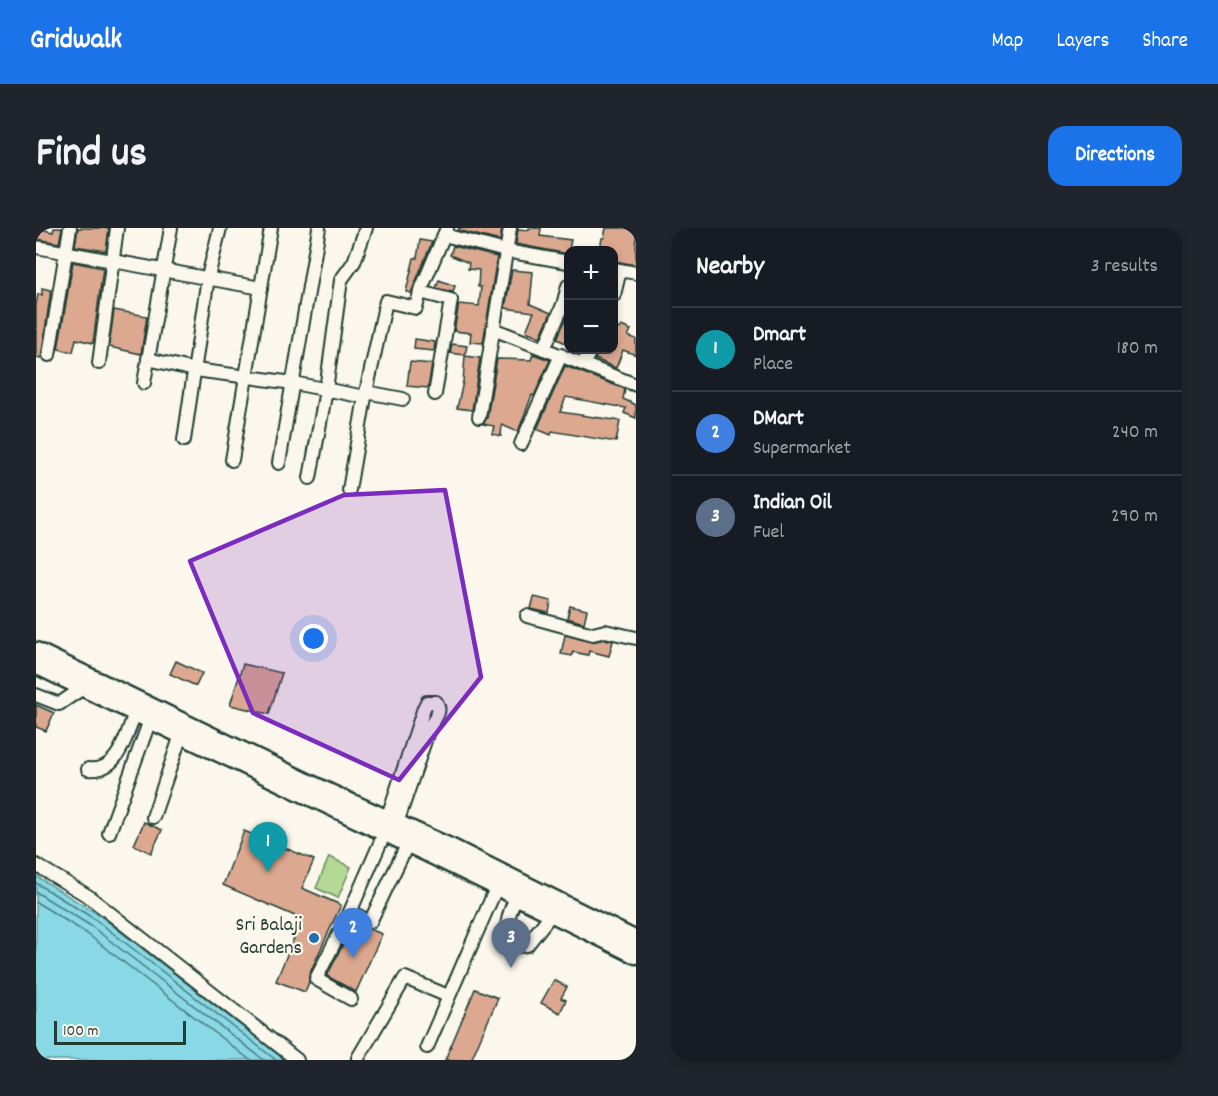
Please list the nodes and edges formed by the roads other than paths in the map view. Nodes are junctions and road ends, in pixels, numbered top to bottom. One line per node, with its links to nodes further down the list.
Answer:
1 (70, 228): 12 (street)
2 (117, 228): 13 (street)
3 (171, 228): 15 (street)
4 (220, 228): 18 (street)
5 (271, 228): 19 (street)
6 (319, 228): 33 (street)
7 (366, 228): 35 (street)
8 (510, 228): 11 (street)
9 (445, 232): 11 (street); 20 (street)
10 (36, 247): 12 (street)
11 (506, 251): 14 (street); 22 (street)
12 (67, 252): 13 (street); 25 (street)
13 (113, 260): 15 (street); 28 (street)
14 (564, 261)
15 (164, 269): 18 (street); 27 (street)
16 (618, 270): 17 (street)
17 (636, 273)
18 (208, 278): 19 (street); 30 (street)
19 (261, 288): 31 (street)
20 (420, 292): 36 (street); 37 (street)
21 (564, 300): 23 (street)
22 (493, 329): 23 (street); 39 (street)
23 (544, 349): 26 (street)
24 (589, 354): 29 (street)
25 (49, 355)
26 (561, 355): 29 (street); 41 (street)
27 (148, 359): 30 (street); 32 (street)
28 (99, 363)
29 (584, 364): 34 (street)
30 (195, 370): 31 (street); 40 (street)
31 (246, 378): 33 (street); 42 (street)
32 (144, 383)
33 (293, 383): 35 (street); 43 (street)
34 (636, 385)
35 (326, 390): 37 (street); 44 (street)
36 (435, 394)
37 (365, 395): 38 (street); 45 (street)
38 (403, 399)
39 (479, 417)
40 (184, 440)
41 (521, 444)
42 (232, 460)
43 (279, 463)
44 (310, 478)
45 (349, 490)
46 (527, 616): 47 (street)
47 (636, 638)
48 (36, 651): 56 (highway)
49 (36, 665): 50 (highway)
50 (83, 688): 51 (street); 52 (highway)
51 (36, 695)
52 (143, 717): 53 (highway); 54 (street); 57 (street)
53 (181, 735): 55 (street); 56 (highway)
54 (88, 769)
55 (153, 817)
56 (390, 825): 56 (street); 58 (highway); 62 (street); 64 (highway)
57 (109, 832)
58 (408, 843): 60 (highway); 62 (street)
59 (36, 865): 70 (street)
60 (497, 886): 61 (highway); 66 (street)
61 (517, 895): 63 (highway); 63 (street)
62 (350, 912): 67 (street)
63 (552, 913): 65 (highway)
64 (636, 940)
65 (636, 954)
66 (448, 996): 68 (street); 69 (street)
67 (351, 999)
68 (427, 1047)
69 (358, 1058)
70 (297, 1060)

